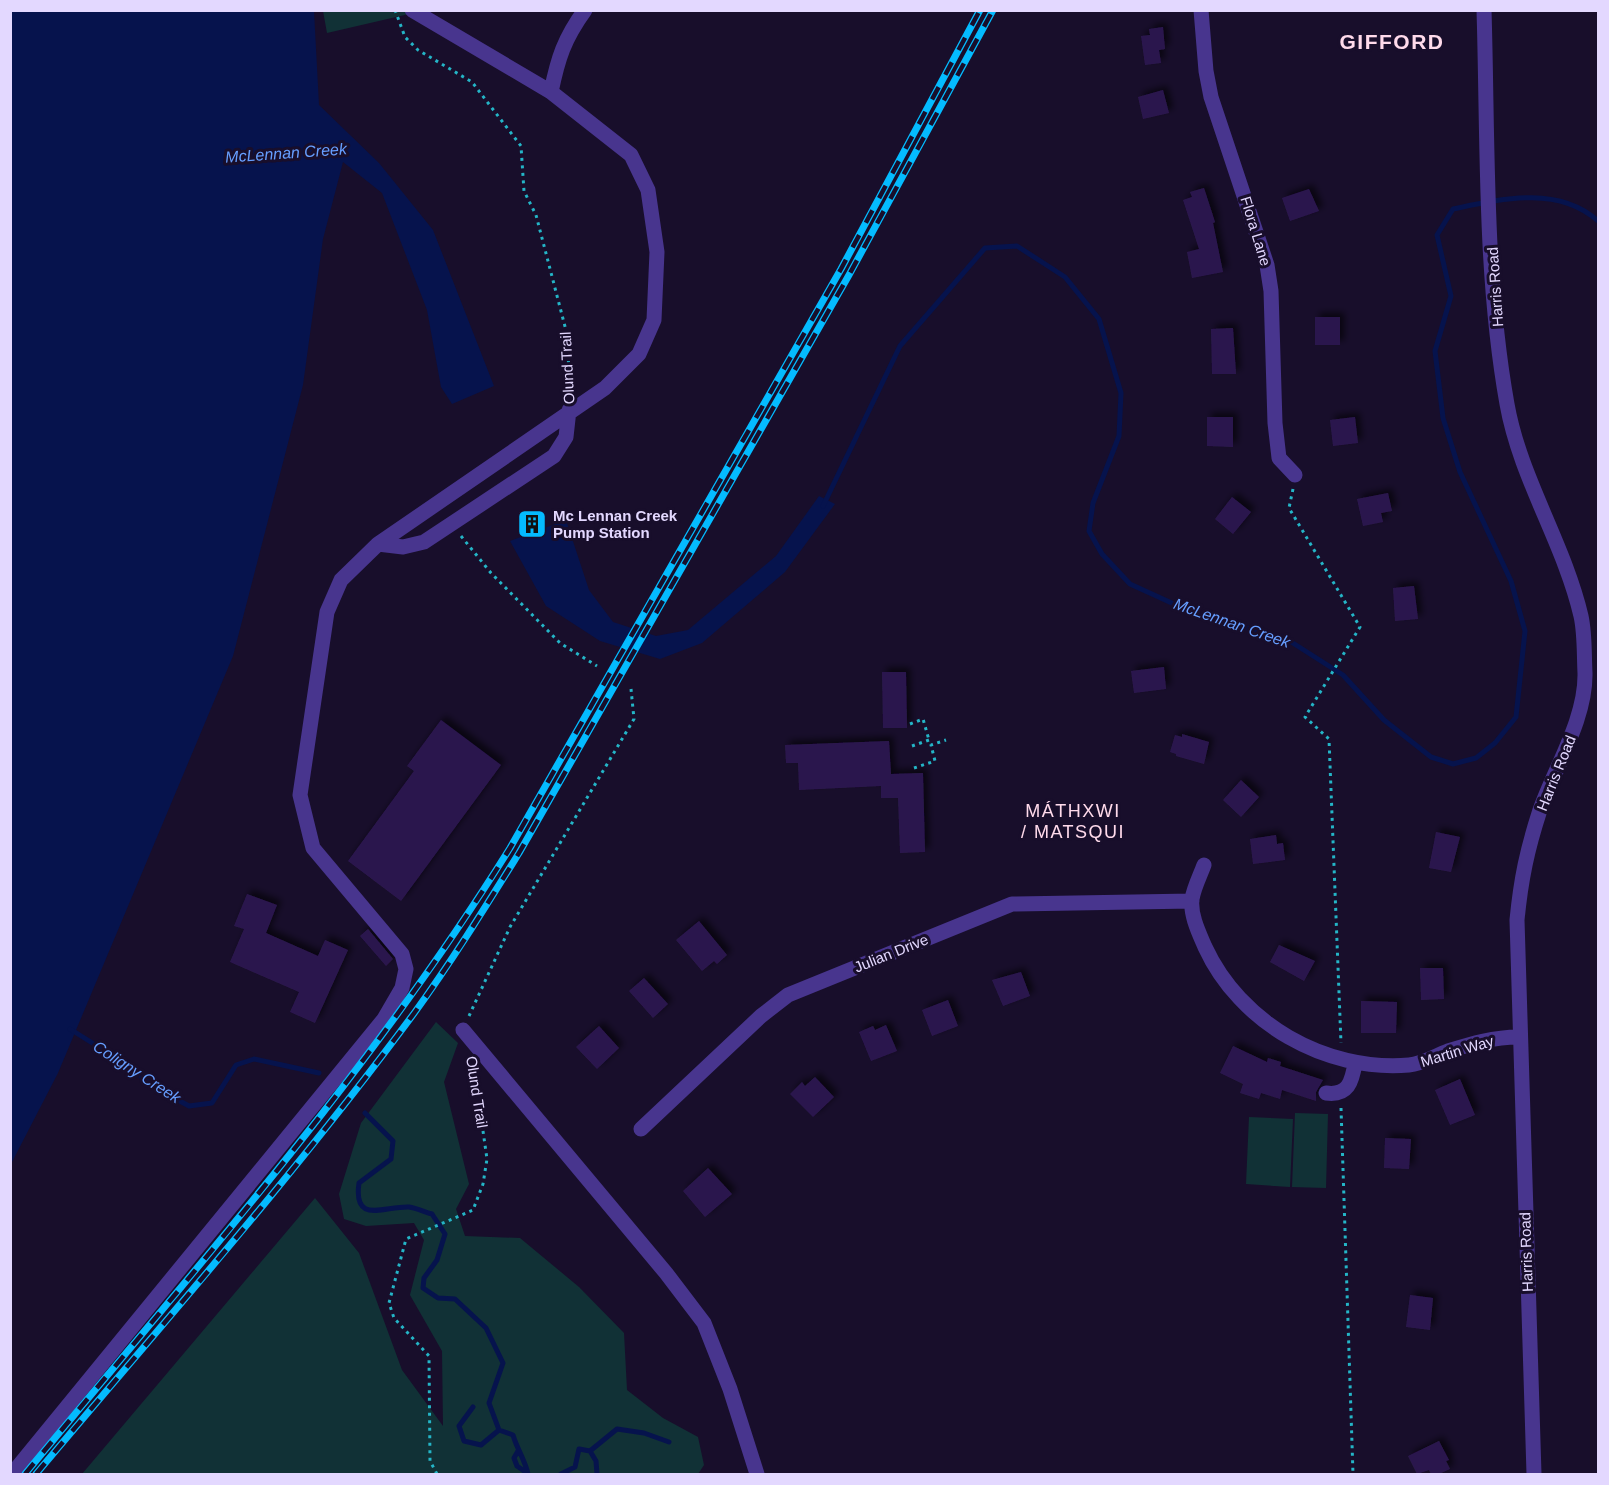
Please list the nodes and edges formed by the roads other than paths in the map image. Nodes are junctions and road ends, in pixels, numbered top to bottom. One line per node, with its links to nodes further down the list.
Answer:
1 (412, 10): 5 (street)
2 (585, 10): 5 (street)
3 (1201, 10): 7 (street, Flora Lane)
4 (1484, 10): 12 (street, Harris Road)
5 (551, 92): 6 (street)
6 (569, 410): 8 (street); 8 (street, Olund Trail)
7 (1295, 475)
8 (378, 544): 16 (street)
9 (1204, 865): 10 (street, Martin Way)
10 (1192, 901): 13 (street, Martin Way); 15 (street, Julian Drive)
11 (463, 1030): 17 (street)
12 (1518, 1037): 13 (street, Martin Way); 18 (street, Harris Road)
13 (1348, 1061): 14 (street)
14 (1326, 1093)
15 (641, 1129)
16 (12, 1474)
17 (757, 1474)
18 (1534, 1474)

